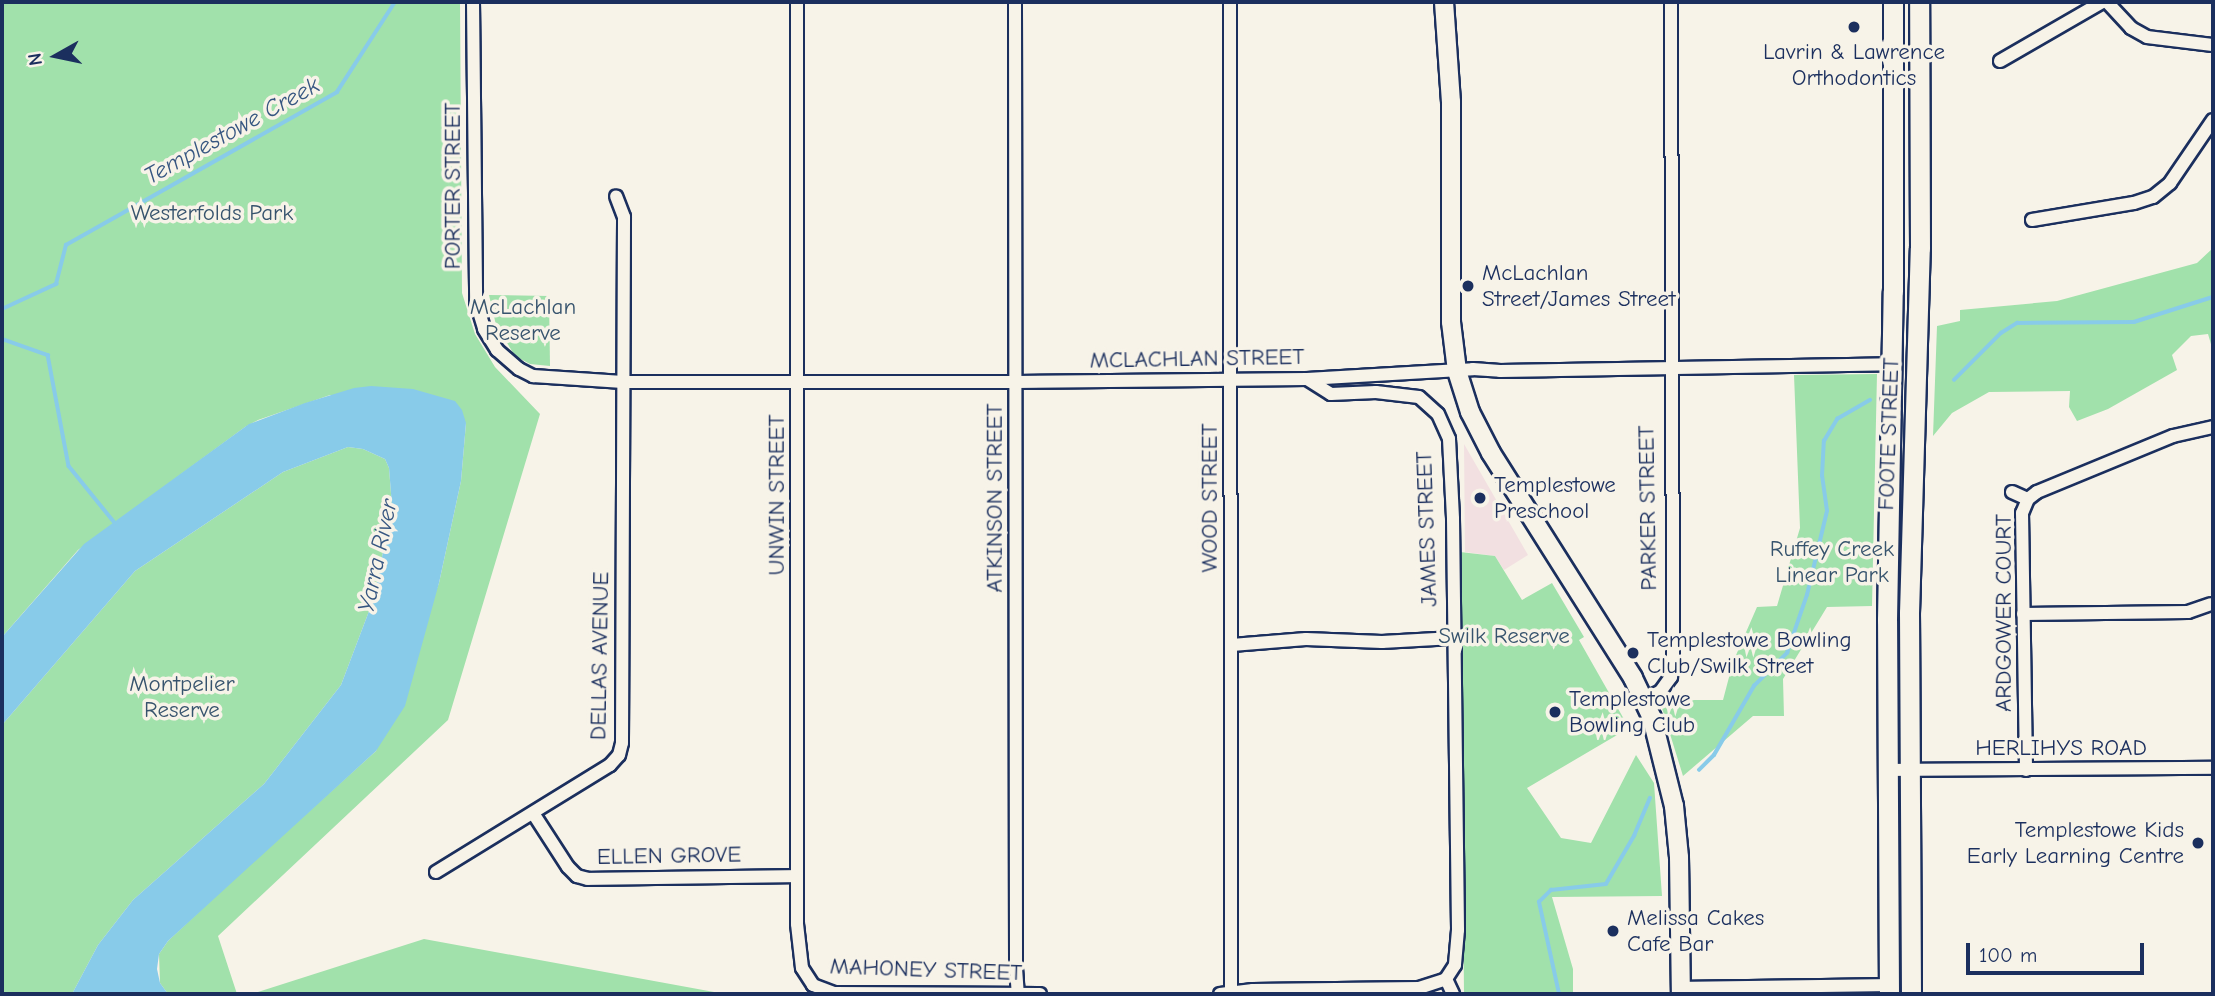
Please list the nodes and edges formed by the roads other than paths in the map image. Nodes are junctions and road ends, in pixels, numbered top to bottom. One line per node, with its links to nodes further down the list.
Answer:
1 (473, 2): 17 (street, PORTER STREET)
2 (797, 2): 26 (street, UNWIN STREET)
3 (1015, 2): 25 (street, ATKINSON STREET)
4 (1230, 2): 23 (street, WOOD STREET)
5 (1444, 2): 13 (main road)
6 (1456, 2): 13 (main road)
7 (1671, 2): 20 (street, PARKER STREET)
8 (1893, 2): 18 (main road, FOOTE STREET)
9 (1919, 2): 19 (main road, FOOTE STREET)
10 (2105, 2): 11 (street); 12 (street)
11 (2213, 44)
12 (2000, 61)
13 (1451, 102): 21 (main road)
14 (2213, 120): 16 (street)
15 (616, 196): 24 (street, DELLAS AVENUE)
16 (2032, 220)
17 (507, 361): 24 (street, MCLACHLAN STREET)
18 (1891, 364): 19 (main road); 20 (street, MCLACHLAN STREET); 37 (main road, FOOTE STREET)
19 (1915, 365): 38 (main road, FOOTE STREET)
20 (1671, 369): 21 (street, MCLACHLAN STREET); 34 (street, PARKER STREET)
21 (1457, 371): 22 (street, MCLACHLAN STREET); 34 (main road)
22 (1307, 379): 23 (street, MCLACHLAN STREET); 32 (street, JAMES STREET)
23 (1230, 380): 25 (street, MCLACHLAN STREET); 33 (street, WOOD STREET)
24 (623, 382): 26 (street, MCLACHLAN STREET); 39 (street, DELLAS AVENUE)
25 (1016, 382): 26 (street, MCLACHLAN STREET); 46 (street, ATKINSON STREET)
26 (798, 383): 41 (street, UNWIN STREET)
27 (2213, 427): 29 (street, ARDGOWER COURT)
28 (2012, 492): 29 (street, ARDGOWER COURT)
29 (2028, 499): 31 (street, ARDGOWER COURT)
30 (2211, 604): 31 (street)
31 (2024, 614): 36 (street, ARDGOWER COURT)
32 (1454, 638): 33 (street); 42 (street, JAMES STREET)
33 (1232, 645): 49 (street, WOOD STREET)
34 (1644, 699): 45 (main road)
35 (2213, 768): 36 (street, HERLIHYS ROAD)
36 (2026, 769): 38 (street, HERLIHYS ROAD)
37 (1887, 770): 38 (street, HERLIHYS ROAD); 44 (main road, FOOTE STREET)
38 (1910, 770): 51 (main road, FOOTE STREET)
39 (533, 813): 40 (street, DELLAS AVENUE); 41 (street, ELLEN GROVE)
40 (436, 872)
41 (797, 876): 43 (street, UNWIN STREET)
42 (1446, 979): 49 (street); 50 (street)
43 (813, 985): 46 (street, MAHONEY STREET)
44 (1889, 990): 45 (street)
45 (1681, 991)
46 (1018, 994): 47 (street, MAHONEY STREET)
47 (1040, 994)
48 (1220, 994): 49 (street)
49 (1231, 994)
50 (1452, 994)
51 (1911, 994)

